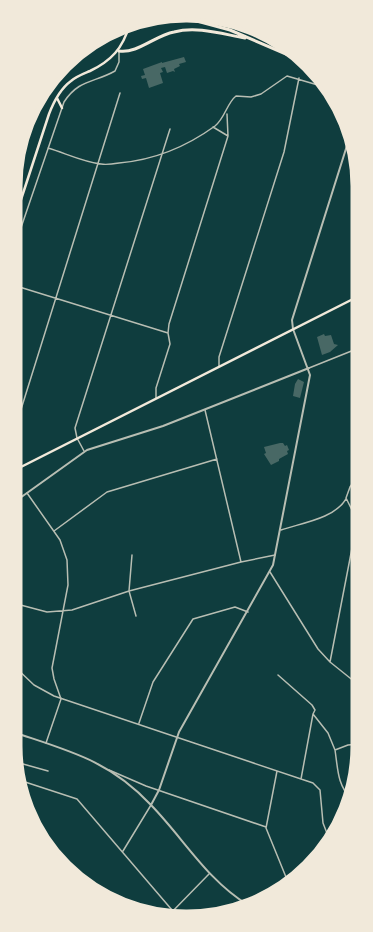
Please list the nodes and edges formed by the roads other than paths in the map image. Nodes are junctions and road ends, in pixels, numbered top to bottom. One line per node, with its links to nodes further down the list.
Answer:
1 (193, 20): 3 (highway)
2 (127, 31): 4 (main road)
3 (253, 39): 4 (highway); 5 (highway)
4 (119, 51): 9 (main road); 10 (street)
5 (289, 55)
6 (299, 78): 7 (street); 11 (street); 28 (street)
7 (319, 85)
8 (120, 93): 18 (street)
9 (56, 97): 10 (main road); 19 (main road)
10 (62, 108): 16 (street)
11 (226, 113): 12 (street); 14 (street)
12 (213, 127): 14 (street); 17 (street)
13 (170, 129): 17 (street)
14 (228, 136): 26 (street)
15 (347, 144): 25 (street)
16 (48, 148): 18 (street); 20 (street)
17 (161, 156): 18 (street); 24 (street)
18 (98, 164): 22 (street)
19 (20, 202)
20 (20, 230)
21 (20, 287): 22 (street)
22 (55, 299): 24 (street); 32 (street)
23 (353, 299): 25 (main road)
24 (110, 316): 26 (street); 33 (street)
25 (293, 329): 28 (main road); 29 (street)
26 (168, 334): 30 (street)
27 (353, 350): 29 (street)
28 (219, 366): 30 (main road)
29 (309, 368): 31 (street); 41 (street)
30 (156, 398): 33 (main road)
31 (205, 410): 34 (street); 35 (street)
32 (20, 412)
33 (77, 438): 34 (street); 36 (main road)
34 (84, 451): 38 (street)
35 (217, 459): 42 (street); 46 (street)
36 (20, 467)
37 (353, 483): 40 (street)
38 (26, 493): 39 (street); 42 (street)
39 (20, 498)
40 (346, 498): 41 (street); 43 (street)
41 (281, 530): 44 (street)
42 (54, 531): 50 (street)
43 (353, 538): 53 (street)
44 (275, 554): 46 (street); 47 (street)
45 (132, 555): 48 (street)
46 (241, 562): 48 (street)
47 (270, 572): 51 (street); 53 (street)
48 (129, 591): 50 (street); 52 (street)
49 (20, 605): 50 (street)
50 (63, 611): 57 (street)
51 (248, 612): 59 (street); 61 (street)
52 (136, 616)
53 (330, 662): 56 (street)
54 (20, 671): 57 (street)
55 (278, 675): 58 (street)
56 (353, 680)
57 (61, 699): 59 (street); 62 (street)
58 (314, 714): 64 (street); 69 (street)
59 (139, 723): 61 (street)
60 (20, 734): 62 (street)
61 (177, 737): 68 (street); 71 (street)
62 (46, 743): 66 (street)
63 (353, 745): 64 (street)
64 (335, 750): 72 (street)
65 (21, 763): 67 (street)
66 (109, 770): 71 (street); 73 (street)
67 (48, 771)
68 (277, 771): 69 (street); 74 (street)
69 (302, 779): 75 (street)
70 (24, 782): 76 (street)
71 (159, 790): 73 (street); 74 (street)
72 (346, 793)
73 (151, 805): 76 (street); 77 (street)
74 (266, 827): 78 (street)
75 (327, 835)
76 (122, 851): 80 (street)
77 (209, 874): 79 (street); 80 (street)
78 (287, 879)
79 (241, 903)
80 (172, 912)

